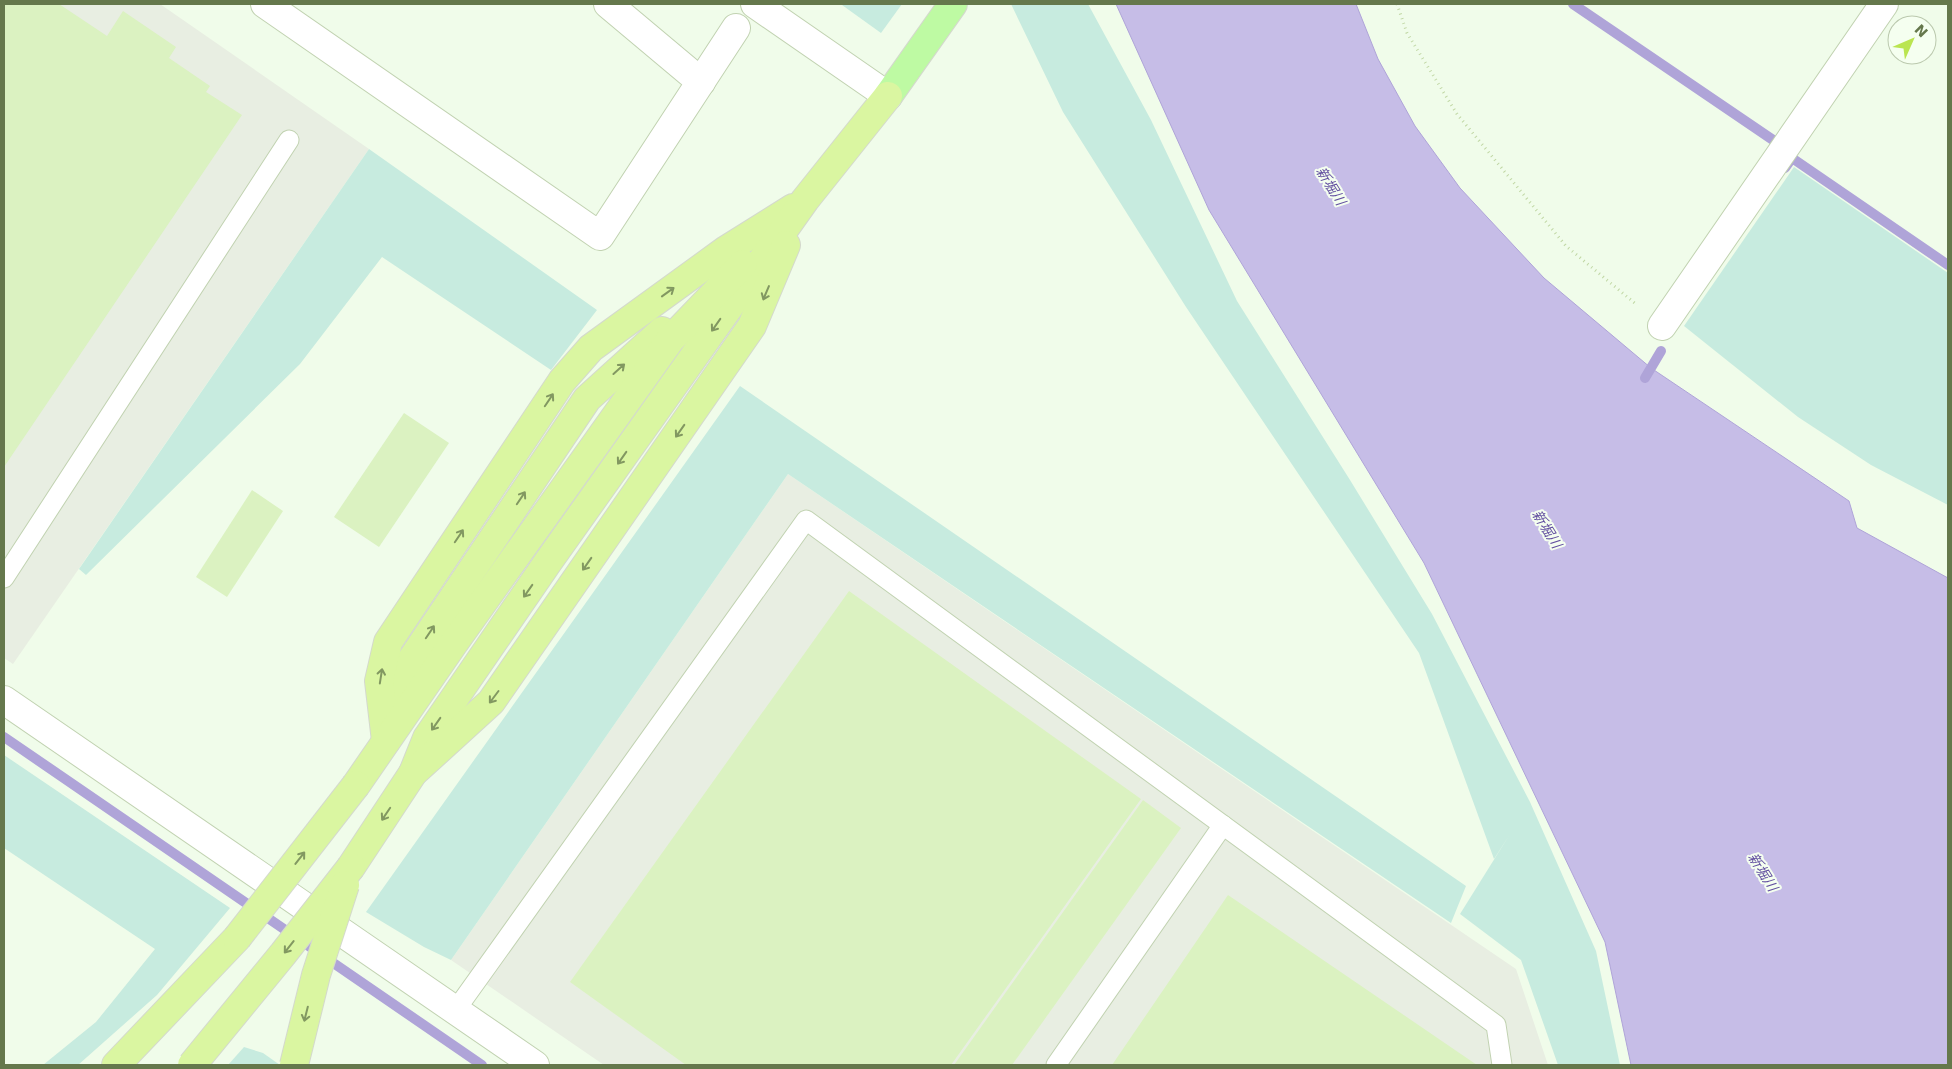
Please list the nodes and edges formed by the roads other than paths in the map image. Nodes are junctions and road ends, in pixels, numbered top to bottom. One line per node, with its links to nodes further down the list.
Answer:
1 (265, 4): 7 (street)
2 (608, 4): 7 (street)
3 (755, 4): 8 (street)
4 (953, 4): 8 (main road)
5 (1884, 4): 11 (street)
6 (736, 28): 7 (street)
7 (700, 82)
8 (888, 96): 10 (highway)
9 (289, 140): 12 (lane)
10 (805, 200): 14 (highway, one-way to 10); 14 (highway, one-way to 10); 16 (highway, one-way to 16)
11 (1662, 326)
12 (4, 578)
13 (4, 700): 18 (street)
14 (386, 741): 17 (highway, one-way to 14, bridge)
15 (1223, 825): 18 (lane); 24 (lane); 25 (lane)
16 (350, 867): 21 (highway, one-way to 21, bridge); 22 (highway, one-way to 22, bridge)
17 (237, 938): 19 (highway); 20 (highway)
18 (455, 1011): 23 (street)
19 (116, 1065)
20 (137, 1065)
21 (192, 1065)
22 (294, 1065)
23 (535, 1065)
24 (1056, 1065)
25 (1502, 1065)

